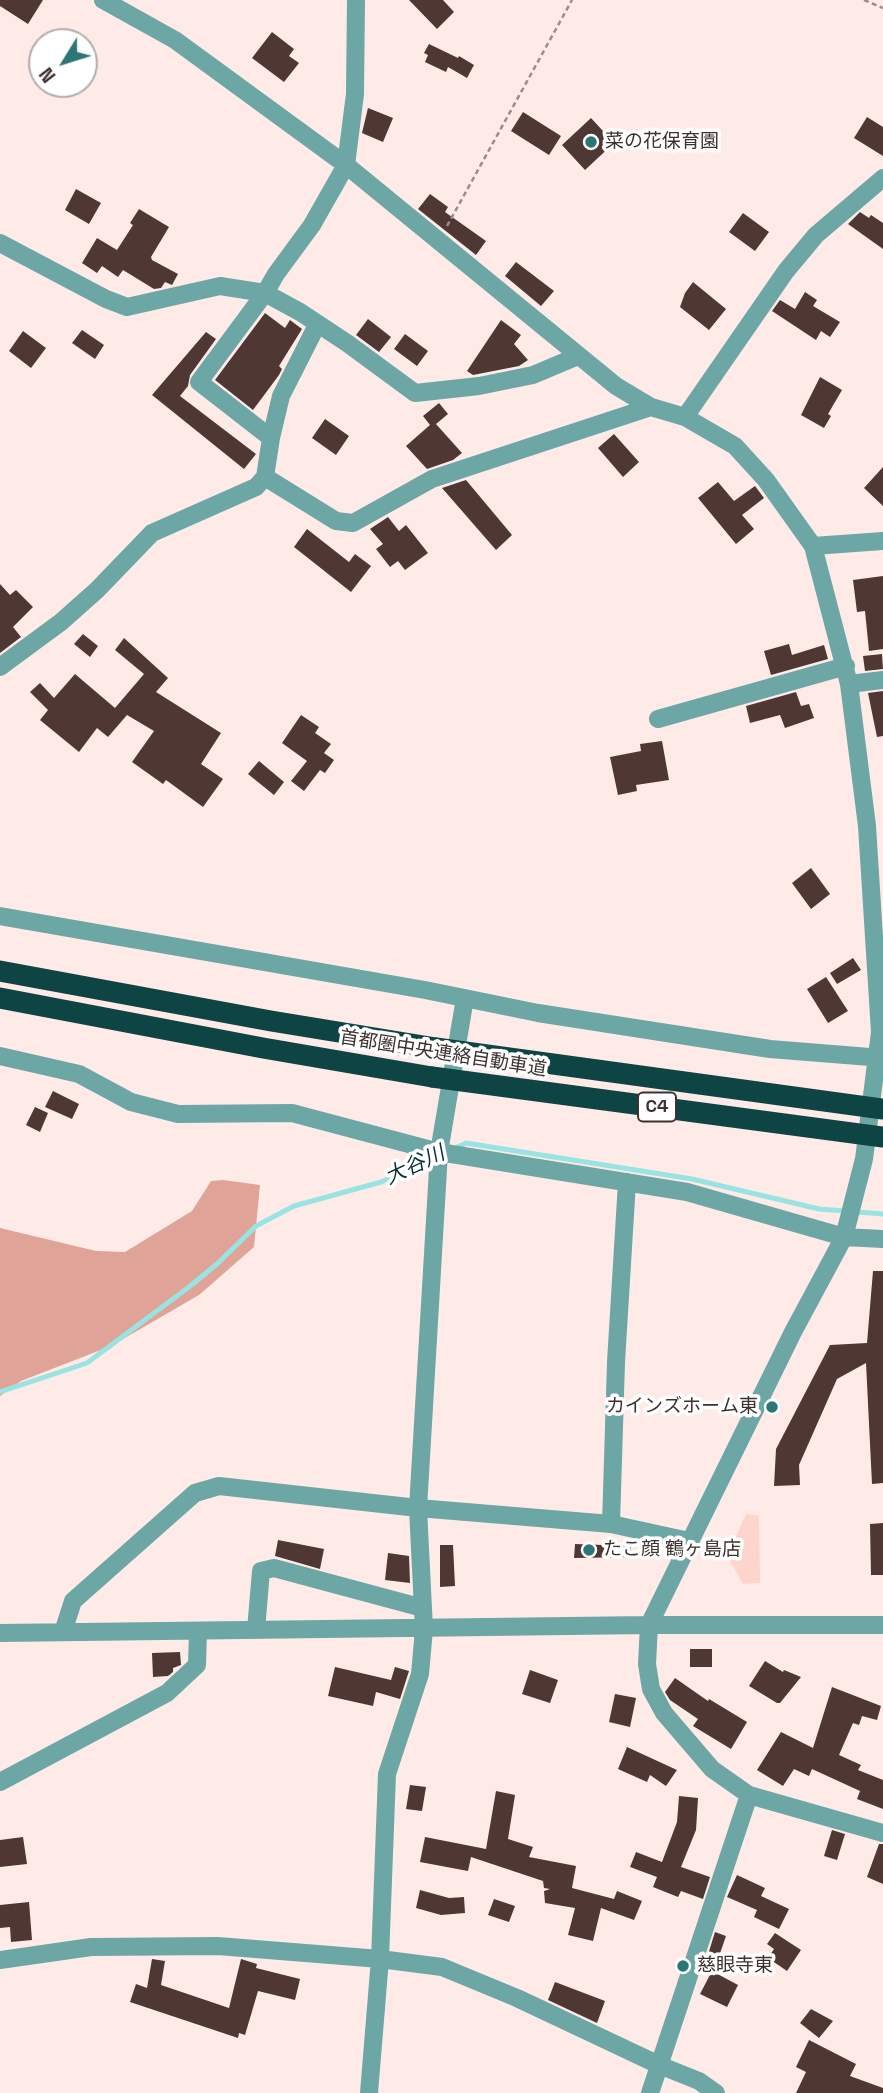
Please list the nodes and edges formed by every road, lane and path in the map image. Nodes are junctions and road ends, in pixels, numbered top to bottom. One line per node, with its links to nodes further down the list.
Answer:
1 (103, 0): 6 (street)
2 (356, 0): 6 (street)
3 (572, 0): 8 (path)
4 (864, 0): 5 (path)
5 (883, 8)
6 (346, 165): 8 (street); 10 (street)
7 (883, 178): 14 (street)
8 (439, 241): 12 (street)
9 (0, 243): 10 (street)
10 (265, 293): 11 (street); 15 (street)
11 (317, 325): 12 (street); 15 (street)
12 (578, 356): 13 (street)
13 (651, 407): 14 (street); 16 (street)
14 (685, 417): 18 (street)
15 (271, 438): 16 (street)
16 (265, 477): 19 (street)
17 (883, 541): 18 (street)
18 (813, 546): 20 (street)
19 (0, 667)
20 (847, 675): 21 (street); 22 (street); 23 (street)
21 (883, 680)
22 (657, 719)
23 (875, 826): 29 (street)
24 (0, 916): 27 (street)
25 (0, 971): 30 (highway, 首都圏中央連絡自動車道 / C4, bridge)
26 (0, 998): 31 (highway, 首都圏中央連絡自動車道 / C4, bridge)
27 (465, 998): 29 (street); 32 (street)
28 (0, 1056): 32 (street)
29 (880, 1058): 34 (street)
30 (883, 1110)
31 (883, 1137)
32 (439, 1152): 33 (street); 36 (street)
33 (627, 1182): 34 (street); 37 (street)
34 (845, 1237): 35 (street); 38 (street)
35 (883, 1240)
36 (418, 1508): 37 (street); 39 (street); 45 (street)
37 (611, 1524): 38 (street)
38 (689, 1542): 40 (street)
39 (423, 1608): 42 (street); 43 (street)
40 (649, 1625): 41 (street); 42 (street); 48 (street)
41 (883, 1625)
42 (424, 1629): 43 (street); 50 (street)
43 (256, 1630): 44 (street)
44 (198, 1631): 45 (street); 47 (street)
45 (63, 1632): 46 (street)
46 (0, 1633)
47 (0, 1782)
48 (749, 1795): 49 (street); 52 (street)
49 (883, 1833)
50 (380, 1959): 51 (street); 52 (street); 53 (street)
51 (0, 1960)
52 (659, 2065): 54 (street); 55 (street)
53 (369, 2093)
54 (650, 2093)
55 (716, 2093)

